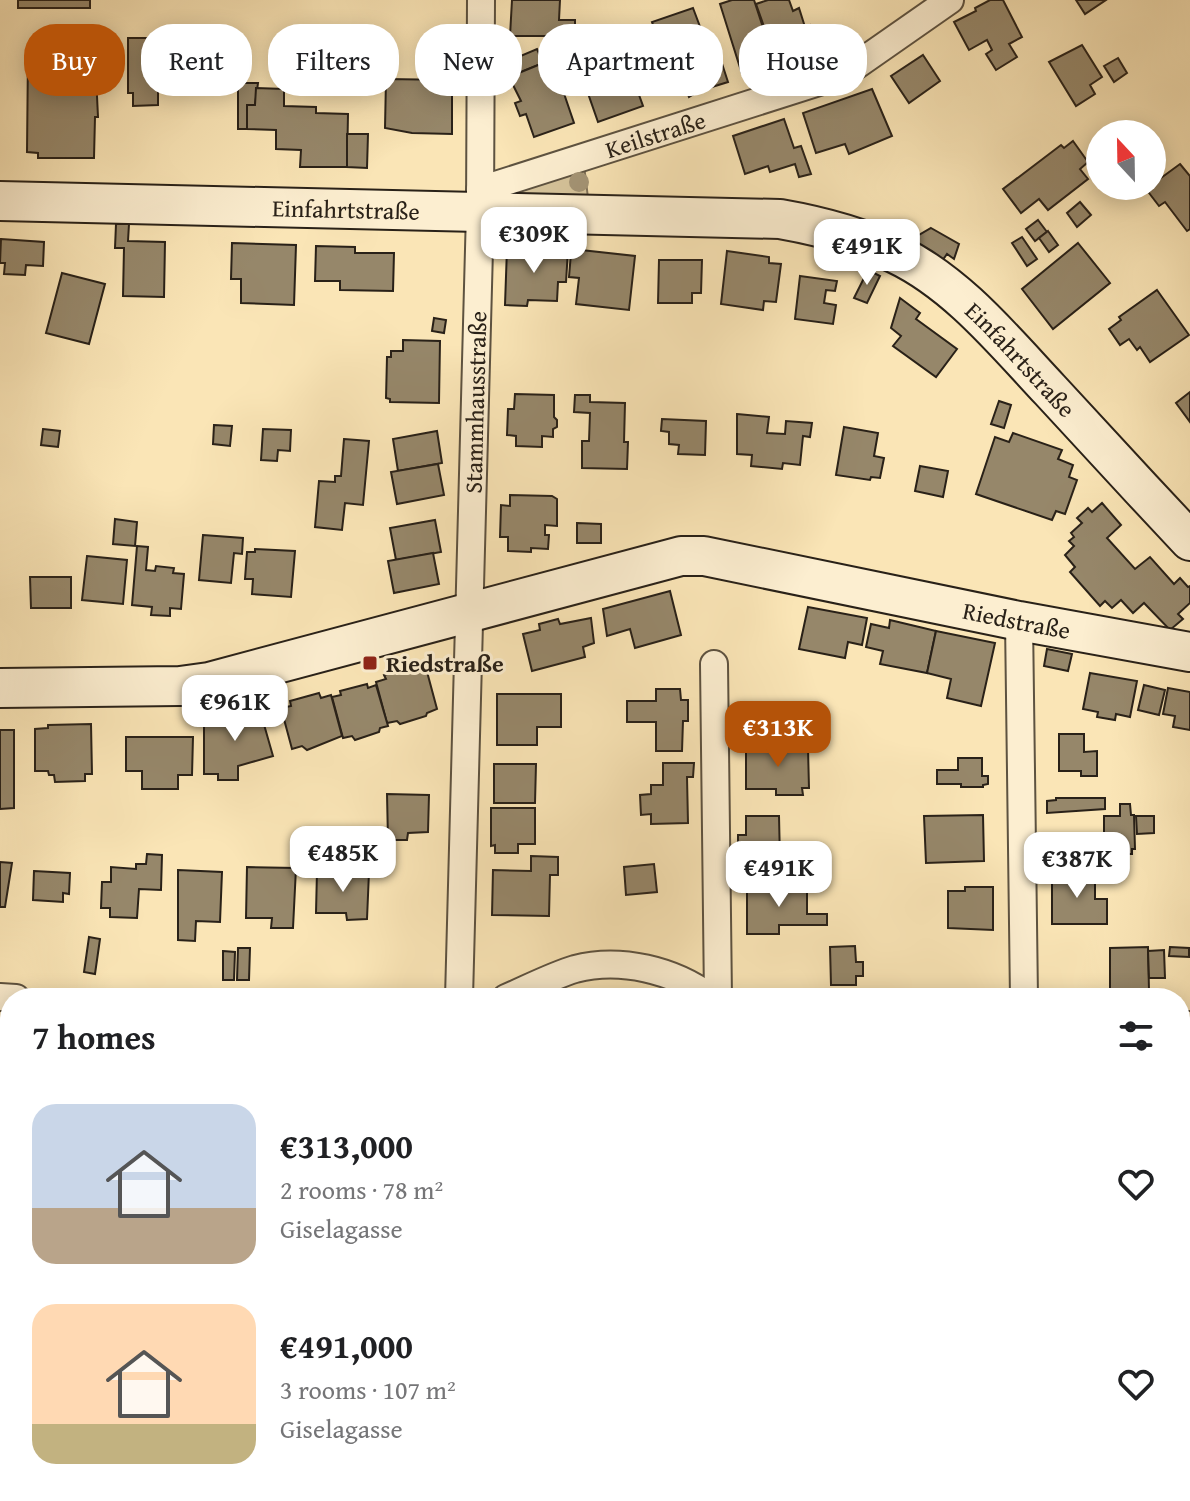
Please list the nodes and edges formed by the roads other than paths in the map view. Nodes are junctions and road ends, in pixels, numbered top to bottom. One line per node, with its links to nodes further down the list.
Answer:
1 (481, 0): 4 (street, Stammhausstraße)
2 (950, 0): 4 (street, Keilstraße)
3 (0, 201): 4 (street, Einfahrtstraße)
4 (480, 201): 5 (street, Einfahrtstraße); 6 (street, Stammhausstraße)
5 (1190, 541)
6 (468, 613): 7 (street, Riedstraße); 10 (street, Riedstraße); 11 (street, Stammhausstraße)
7 (1019, 621): 8 (street, Riedstraße); 15 (street)
8 (1190, 652)
9 (714, 664): 14 (street)
10 (0, 688)
11 (459, 988)
12 (530, 988): 13 (street)
13 (695, 988)
14 (718, 988)
15 (1024, 988)

